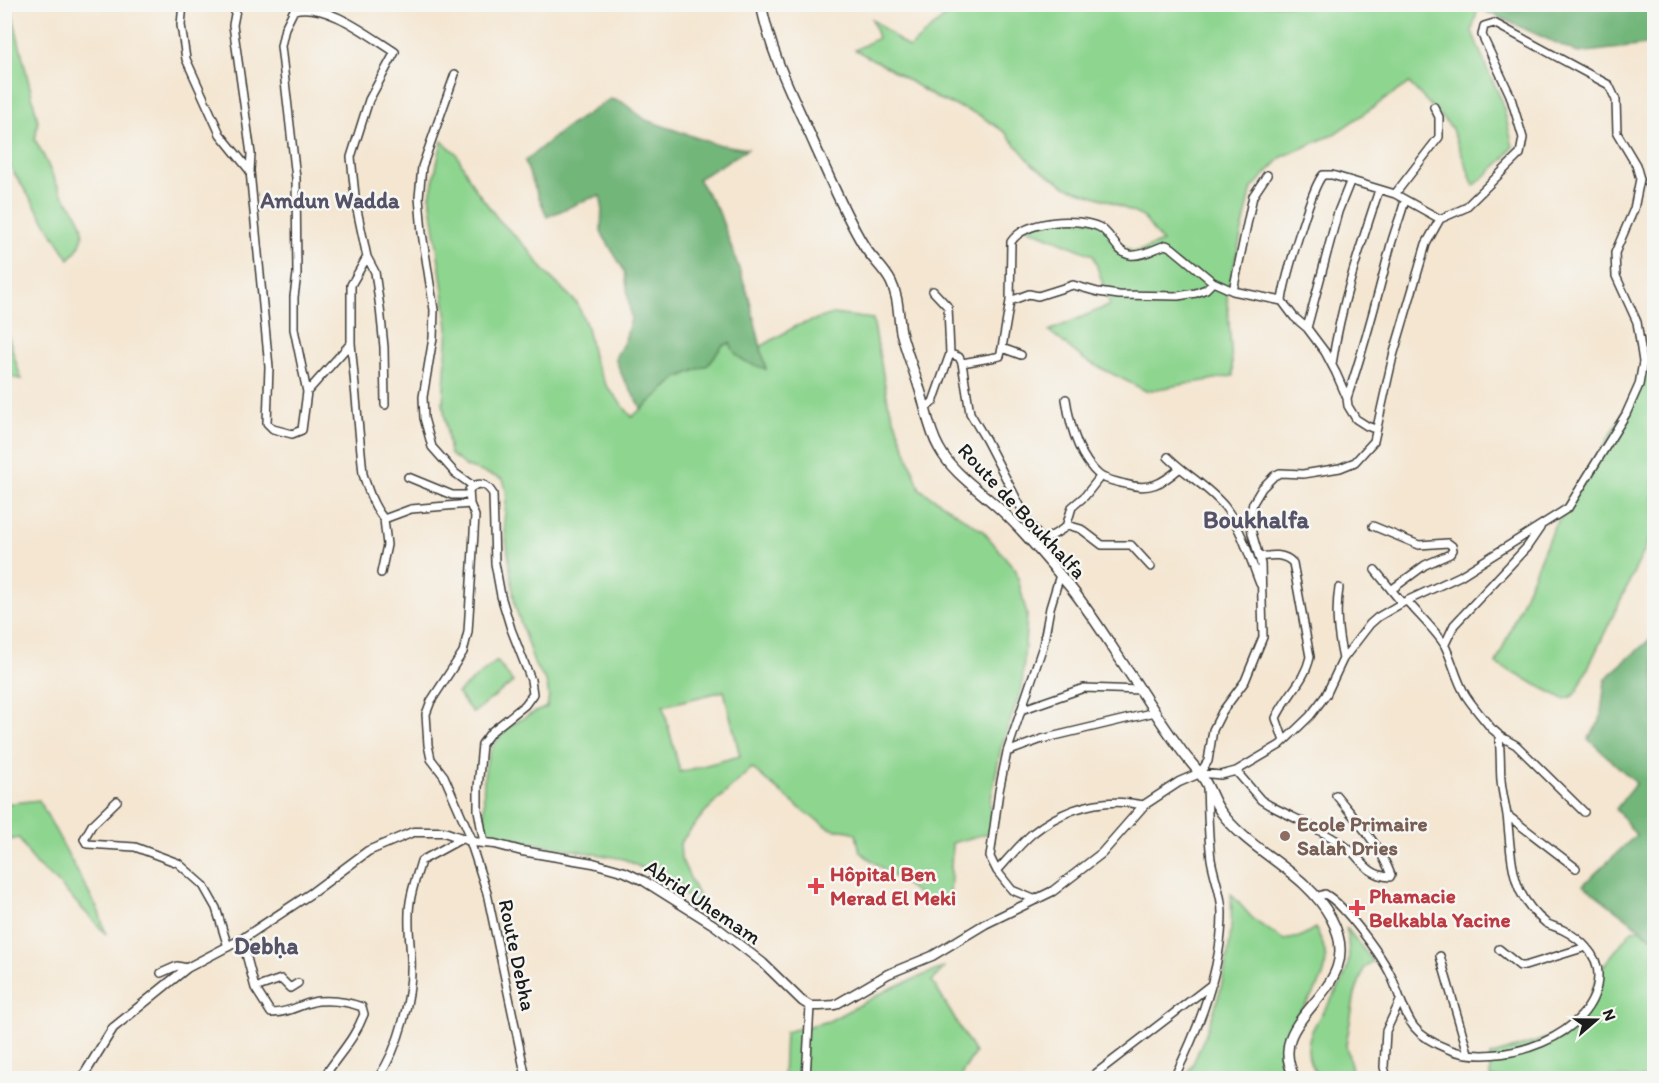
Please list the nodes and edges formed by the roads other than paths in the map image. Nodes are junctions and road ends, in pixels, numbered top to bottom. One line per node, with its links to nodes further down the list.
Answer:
1 (183, 4): 6 (street)
2 (237, 4): 6 (street)
3 (761, 4): 30 (main road, Route de Boukhalfa)
4 (455, 74): 36 (street)
5 (1434, 107): 10 (street)
6 (250, 171): 26 (street)
7 (1266, 175): 16 (street)
8 (1350, 182): 9 (street); 17 (street); 19 (street)
9 (1379, 190): 10 (street); 25 (street)
10 (1395, 194): 11 (street)
11 (1405, 200): 12 (street); 27 (street)
12 (1440, 219): 31 (street); 40 (street)
13 (367, 257): 20 (street); 26 (street); 29 (street)
14 (1213, 282): 16 (street); 18 (street); 18 (street)
15 (933, 291): 22 (street)
16 (1233, 291): 17 (street)
17 (1282, 300): 19 (street)
18 (1010, 301): 21 (street)
19 (1307, 328): 25 (street)
20 (351, 343): 26 (street); 39 (street)
21 (1002, 348): 23 (street); 24 (street)
22 (950, 354): 24 (street); 30 (street)
23 (1021, 354)
24 (962, 363): 43 (street)
25 (1332, 364): 27 (street)
26 (307, 392)
27 (1347, 398): 31 (street)
28 (1065, 399): 35 (street)
29 (385, 405)
30 (925, 408): 43 (main road, Route de Boukhalfa)
31 (1376, 429): 44 (street)
32 (1168, 457): 33 (street)
33 (1180, 468): 35 (street); 50 (street)
34 (408, 477): 37 (street)
35 (1100, 477): 41 (street)
36 (473, 486): 37 (street); 70 (street)
37 (468, 495): 38 (street, Route Debha)
38 (470, 504): 39 (street); 69 (street, Route Debha)
39 (384, 519): 47 (street)
40 (1544, 523): 52 (street); 53 (street)
41 (1067, 525): 43 (street); 45 (street)
42 (1373, 526): 51 (street)
43 (1039, 544): 48 (main road, Route de Boukhalfa)
44 (1259, 557): 50 (street); 59 (street)
45 (1151, 567)
46 (1375, 570): 51 (street)
47 (381, 573)
48 (1060, 575): 55 (main road, Route de Boukhalfa); 56 (street)
49 (1339, 588): 54 (street)
50 (1262, 590): 62 (street)
51 (1391, 590): 52 (street)
52 (1405, 602): 53 (street); 54 (street)
53 (1445, 644): 58 (street)
54 (1343, 659): 59 (street)
55 (1141, 690): 56 (street); 57 (main road, Route de Boukhalfa)
56 (1021, 710): 60 (street)
57 (1155, 712): 60 (street); 62 (main road, Route de Boukhalfa)
58 (1498, 735): 67 (street); 68 (street)
59 (1284, 741): 61 (street)
60 (1007, 752): 72 (street)
61 (1236, 771): 62 (street); 64 (street)
62 (1200, 773): 63 (main road, Route de Boukhalfa); 66 (street)
63 (1207, 784): 73 (main road, Route de Boukhalfa); 83 (street)
64 (1336, 795)
65 (117, 801): 76 (street)
66 (1144, 805): 72 (street); 74 (street)
67 (1584, 812)
68 (1507, 816): 71 (street); 77 (street)
69 (469, 840): 70 (street, Abrid Uhemam); 75 (street, Abrid Uhemam); 90 (street); 91 (street, Route Debha)
70 (484, 843): 86 (street, Abrid Uhemam)
71 (1576, 868)
72 (997, 871): 74 (street)
73 (1316, 897): 85 (street); 95 (main road, Route de Boukhalfa)
74 (1036, 900): 86 (street)
75 (242, 939): 76 (street, Abrid Uhemam); 84 (street)
76 (228, 947): 80 (street, Abrid Uhemam)
77 (1586, 947): 78 (street); 87 (street)
78 (1499, 949)
79 (1440, 957): 87 (street)
80 (187, 968): 81 (street); 88 (street, Abrid Uhemam)
81 (161, 973)
82 (298, 982): 84 (street)
83 (1212, 984): 93 (street); 94 (street)
84 (255, 988): 89 (street)
85 (1400, 1001): 87 (street); 96 (street)
86 (810, 1006): 92 (street)
87 (1468, 1053)
88 (82, 1078)
89 (327, 1078)
90 (378, 1078)
91 (526, 1078)
92 (806, 1078)
93 (1090, 1078)
94 (1174, 1078)
95 (1295, 1078)
96 (1387, 1078)

